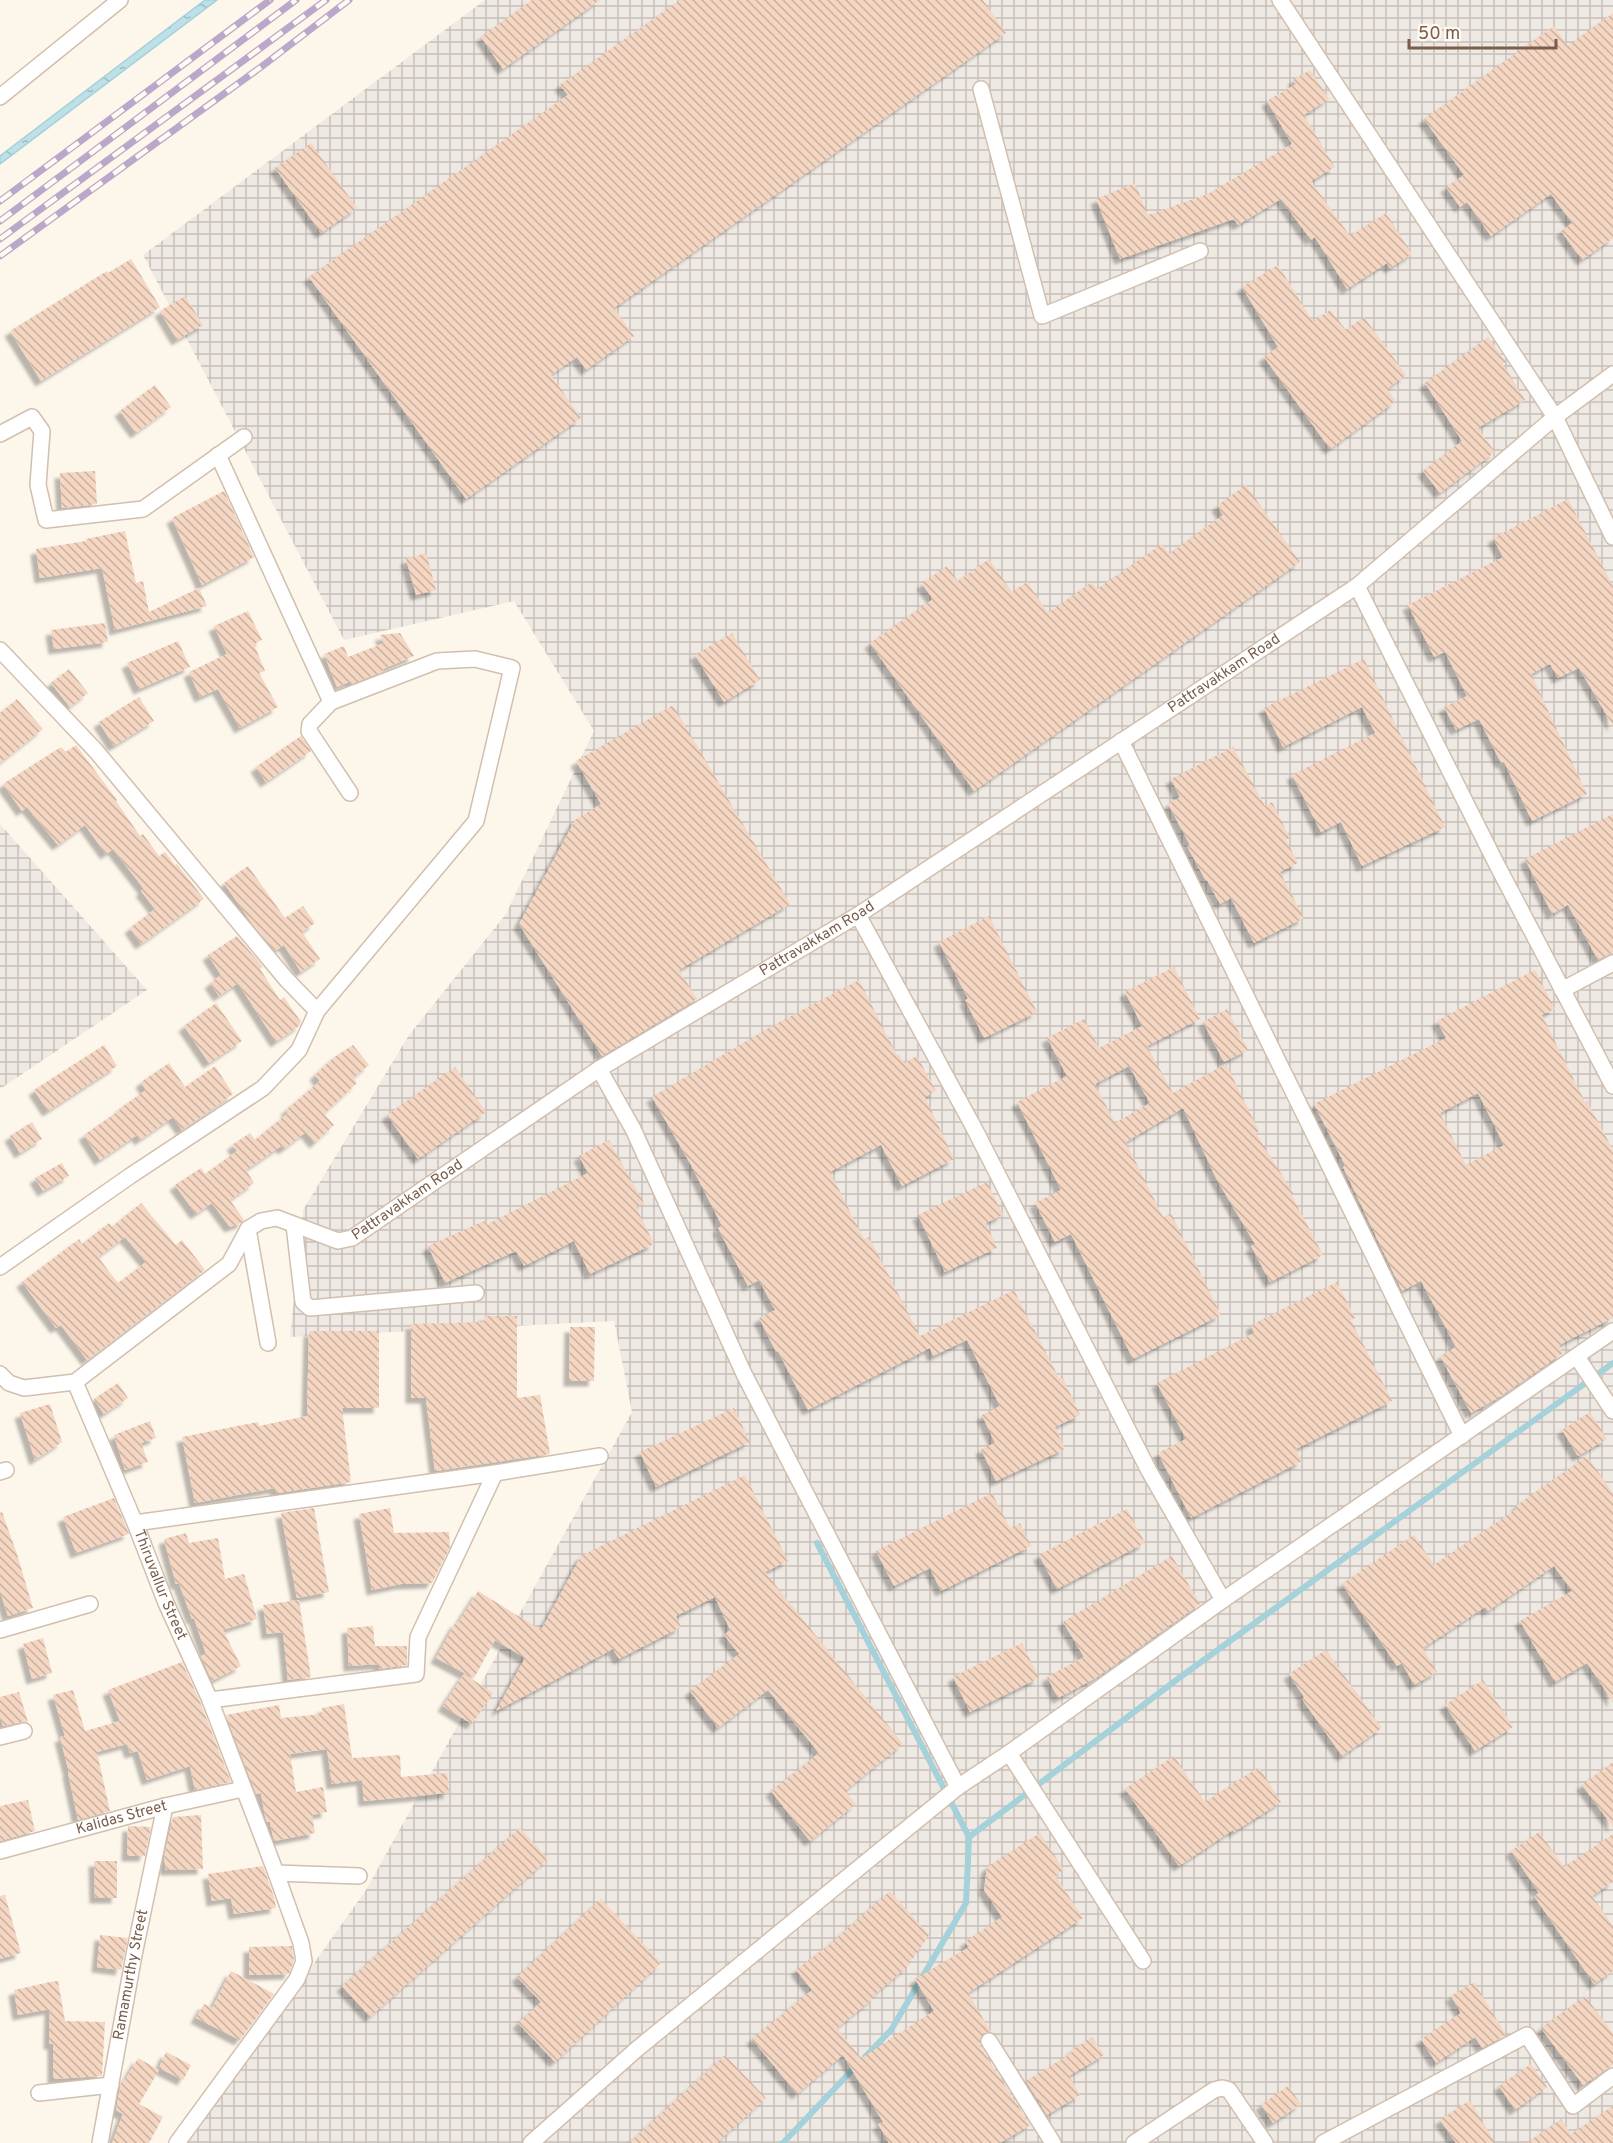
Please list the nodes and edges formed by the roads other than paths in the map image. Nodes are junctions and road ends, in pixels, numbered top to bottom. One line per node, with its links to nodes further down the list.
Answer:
1 (1280, 0): 7 (street)
2 (114, 2): 4 (street)
3 (981, 89): 5 (street)
4 (0, 97)
5 (1200, 251)
6 (1613, 374): 7 (street, Pattravakkam Road)
7 (1554, 417): 11 (street); 12 (street, Pattravakkam Road)
8 (0, 434): 10 (street)
9 (244, 436): 10 (street)
10 (218, 455): 14 (street)
11 (1613, 537)
12 (1357, 586): 15 (street, Pattravakkam Road); 19 (street)
13 (0, 650): 20 (street)
14 (331, 702): 16 (street); 20 (street)
15 (1121, 741): 17 (street, Pattravakkam Road); 33 (street)
16 (350, 793)
17 (858, 915): 21 (street, Pattravakkam Road); 37 (street)
18 (1613, 963): 19 (street)
19 (1562, 990): 22 (street)
20 (317, 1011): 25 (street)
21 (599, 1069): 23 (street, Pattravakkam Road); 44 (street)
22 (1613, 1086)
23 (294, 1225): 24 (street, Pattravakkam Road); 26 (street)
24 (248, 1229): 28 (street); 31 (street)
25 (0, 1267)
26 (476, 1293)
27 (1613, 1332): 29 (street)
28 (268, 1342)
29 (1577, 1357): 32 (street); 33 (street)
30 (0, 1374): 31 (street)
31 (75, 1382): 36 (street, Thiruvallur Street)
32 (1613, 1411)
33 (1462, 1436): 37 (street)
34 (600, 1456): 35 (street)
35 (495, 1473): 36 (street); 40 (street)
36 (135, 1523): 40 (street, Thiruvallur Street)
37 (1223, 1600): 43 (street)
38 (90, 1604): 39 (street)
39 (0, 1630)
40 (210, 1700): 45 (street, Thiruvallur Street)
41 (24, 1731): 42 (street)
42 (0, 1737)
43 (1009, 1753): 44 (street); 50 (street)
44 (958, 1787): 57 (street)
45 (243, 1789): 46 (street, Kalidas Street); 48 (street, Thiruvallur Street)
46 (165, 1806): 47 (street, Kalidas Street); 53 (street, Ramamurthy Street)
47 (0, 1851)
48 (276, 1873): 49 (street); 56 (street, Thiruvallur Street)
49 (359, 1876)
50 (1143, 1961)
51 (988, 2041): 58 (street)
52 (1613, 2076): 61 (street)
53 (111, 2085): 54 (street); 55 (street, Ramamurthy Street)
54 (39, 2092)
55 (100, 2143)
56 (177, 2143)
57 (531, 2143)
58 (1053, 2143)
59 (1134, 2143): 60 (street)
60 (1265, 2143)
61 (1323, 2143)

